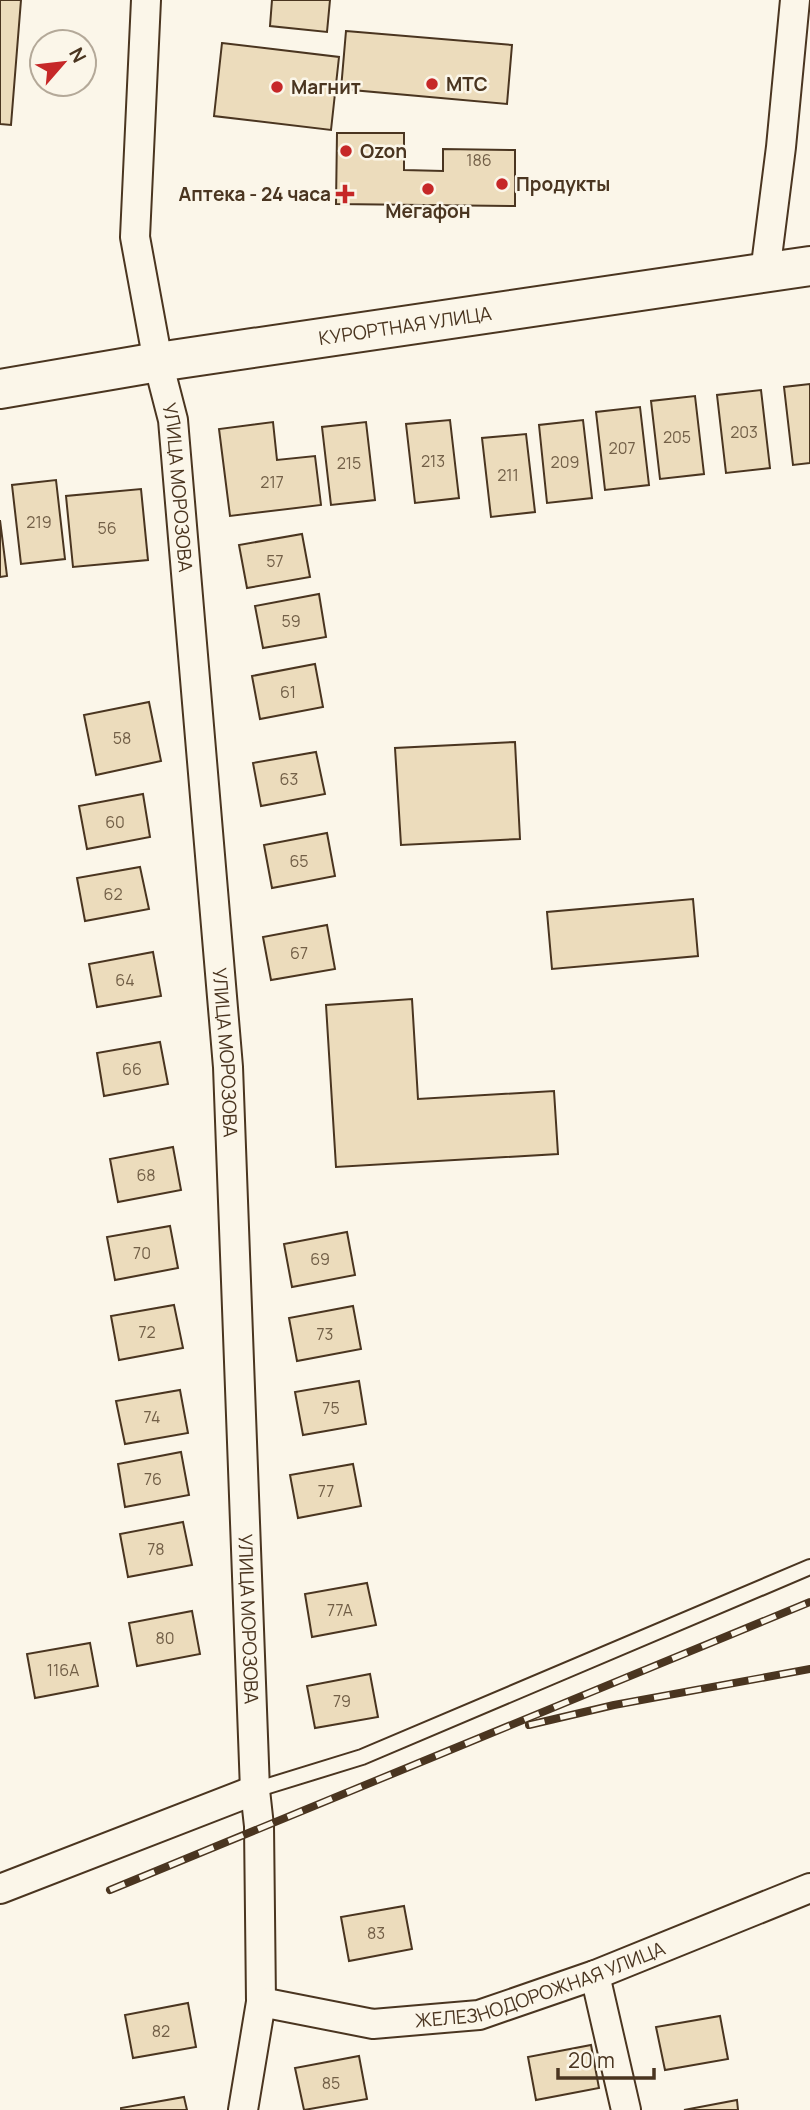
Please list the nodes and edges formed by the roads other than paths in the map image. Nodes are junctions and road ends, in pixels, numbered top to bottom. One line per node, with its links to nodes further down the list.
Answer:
1 (146, 0): 5 (street, УЛИЦА МОРОЗОВА)
2 (794, 0): 4 (street)
3 (810, 266): 4 (main road, КУРОРТНАЯ УЛИЦА)
4 (765, 273): 5 (main road, КУРОРТНАЯ УЛИЦА)
5 (158, 362): 6 (main road, КУРОРТНАЯ УЛИЦА); 8 (street, УЛИЦА МОРОЗОВА)
6 (0, 388)
7 (810, 1567): 8 (lane)
8 (255, 1790): 9 (street); 12 (street, УЛИЦА МОРОЗОВА)
9 (0, 1888)
10 (810, 1888): 11 (street, ЖЕЛЕЗНОДОРОЖНАЯ УЛИЦА)
11 (595, 1975): 12 (street, ЖЕЛЕЗНОДОРОЖНАЯ УЛИЦА); 14 (street)
12 (261, 2002): 13 (street, УЛИЦА МОРОЗОВА)
13 (243, 2110)
14 (626, 2110)

